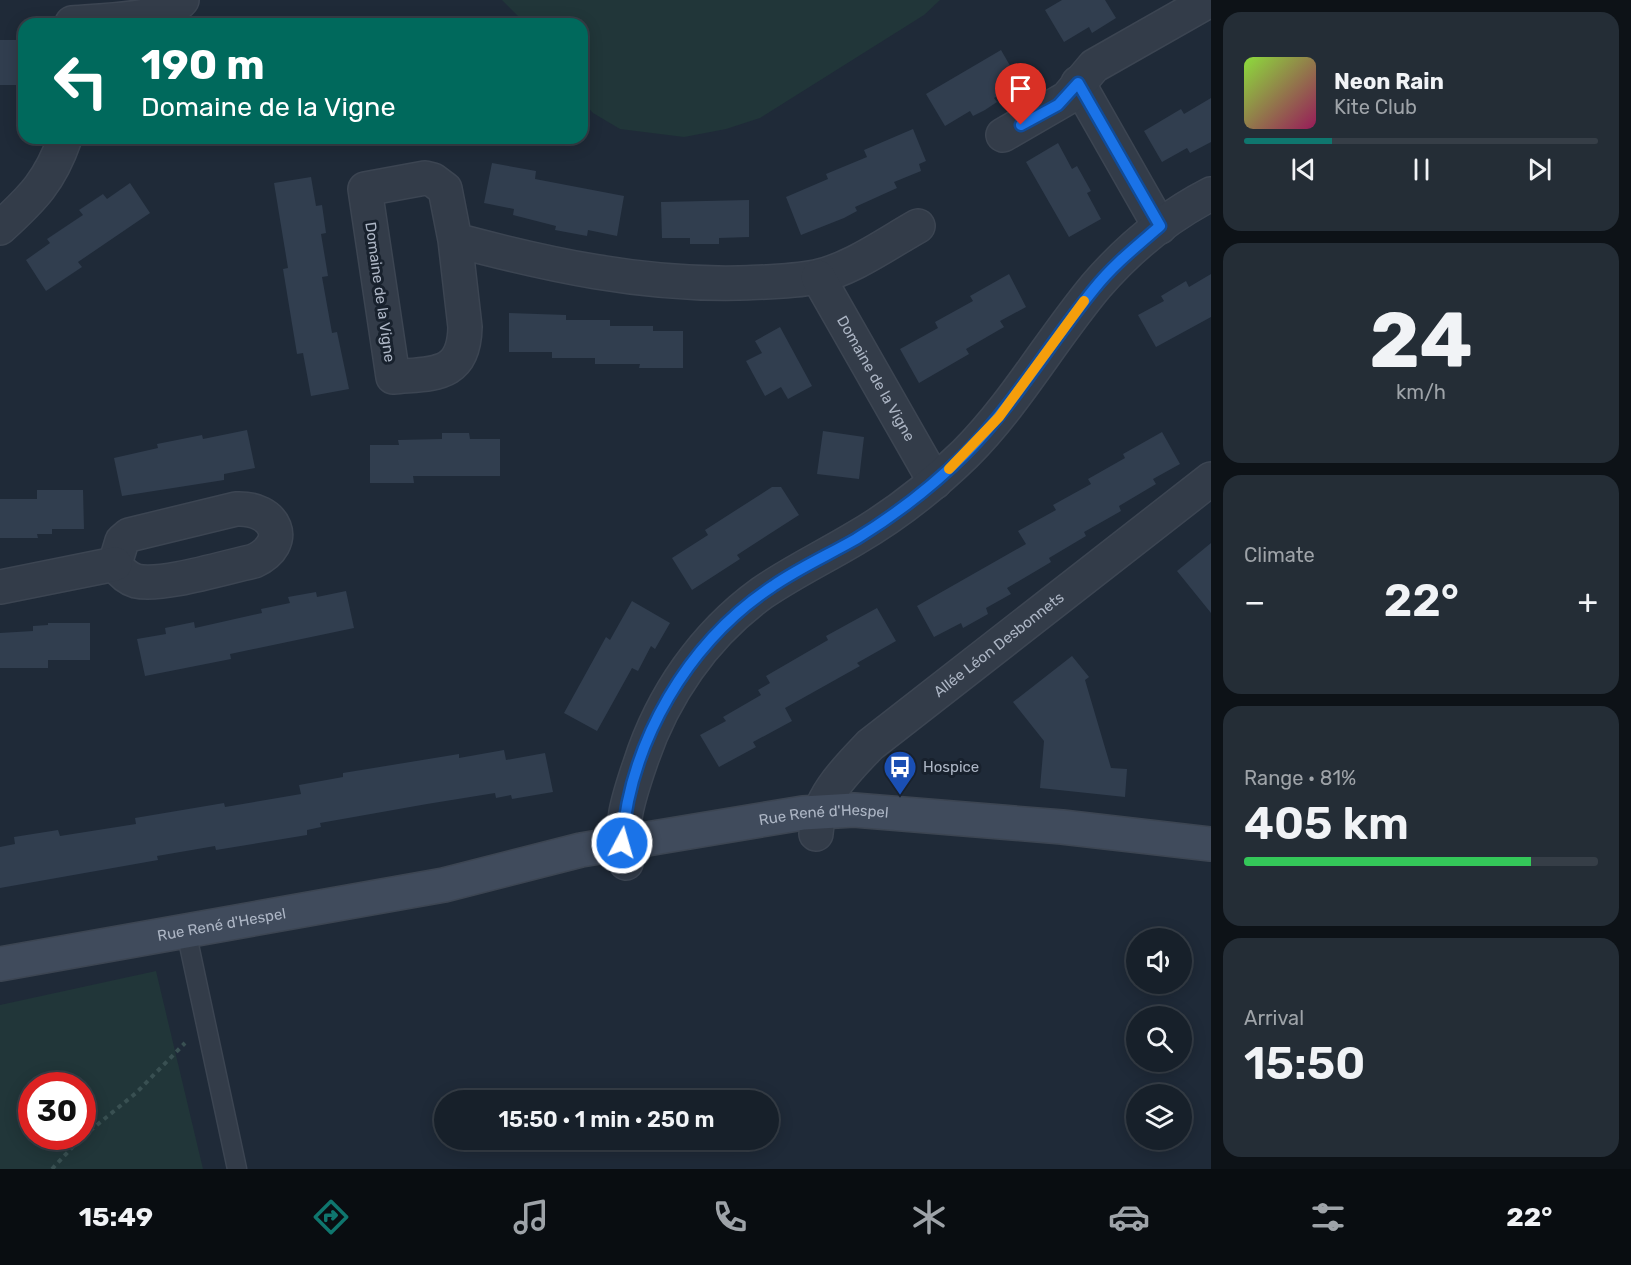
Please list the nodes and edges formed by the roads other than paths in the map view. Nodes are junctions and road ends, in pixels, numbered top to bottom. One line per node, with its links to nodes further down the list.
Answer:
1 (182, 0): 3 (street)
2 (1210, 0): 4 (street)
3 (71, 16)
4 (1078, 83): 5 (street); 9 (street)
5 (1003, 135)
6 (63, 144): 10 (street)
7 (1211, 194): 9 (street)
8 (918, 226): 12 (street)
9 (1160, 226): 14 (street)
10 (0, 228)
11 (455, 240): 11 (street, Domaine de la Vigne); 12 (street)
12 (818, 277): 14 (street, Domaine de la Vigne)
13 (1211, 479): 17 (street, Allée Léon Desbonnets)
14 (935, 482): 19 (street)
15 (115, 564): 16 (street)
16 (0, 587)
17 (818, 822): 18 (main road, Rue René d'Hespel); 19 (main road, Rue René d'Hespel); 20 (main road, Rue René d'Hespel)
18 (1211, 844)
19 (624, 853): 21 (main road, Rue René d'Hespel)
20 (1211, 865)
21 (186, 932): 22 (main road, Rue René d'Hespel); 23 (lane)
22 (0, 964)
23 (237, 1169)

